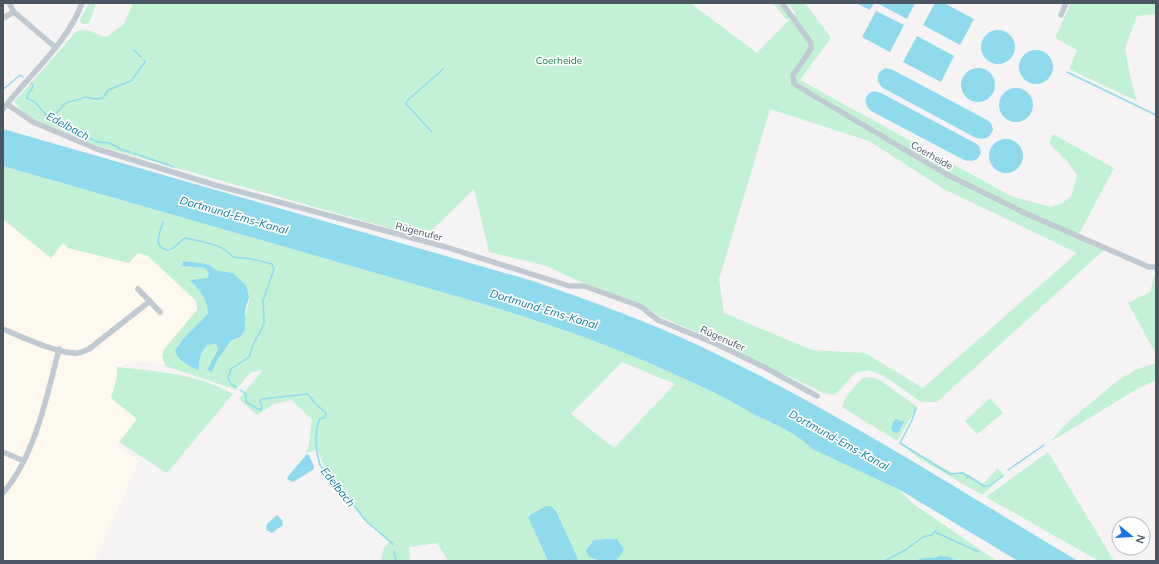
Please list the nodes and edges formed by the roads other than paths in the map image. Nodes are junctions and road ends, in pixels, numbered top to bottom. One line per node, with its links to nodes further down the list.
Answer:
1 (9, 3): 5 (street)
2 (82, 3): 8 (street)
3 (782, 3): 10 (street, Coerheide)
4 (1066, 3): 6 (street)
5 (14, 12): 7 (street); 8 (street)
6 (1060, 15)
7 (3, 18)
8 (55, 48): 9 (street)
9 (5, 106): 16 (street, Rügenufer)
10 (1156, 267)
11 (138, 289): 12 (street)
12 (150, 301): 13 (street); 15 (street)
13 (160, 312)
14 (3, 329): 15 (street)
15 (58, 349): 18 (street)
16 (817, 396)
17 (3, 452): 18 (street)
18 (24, 461): 19 (street)
19 (3, 493)

